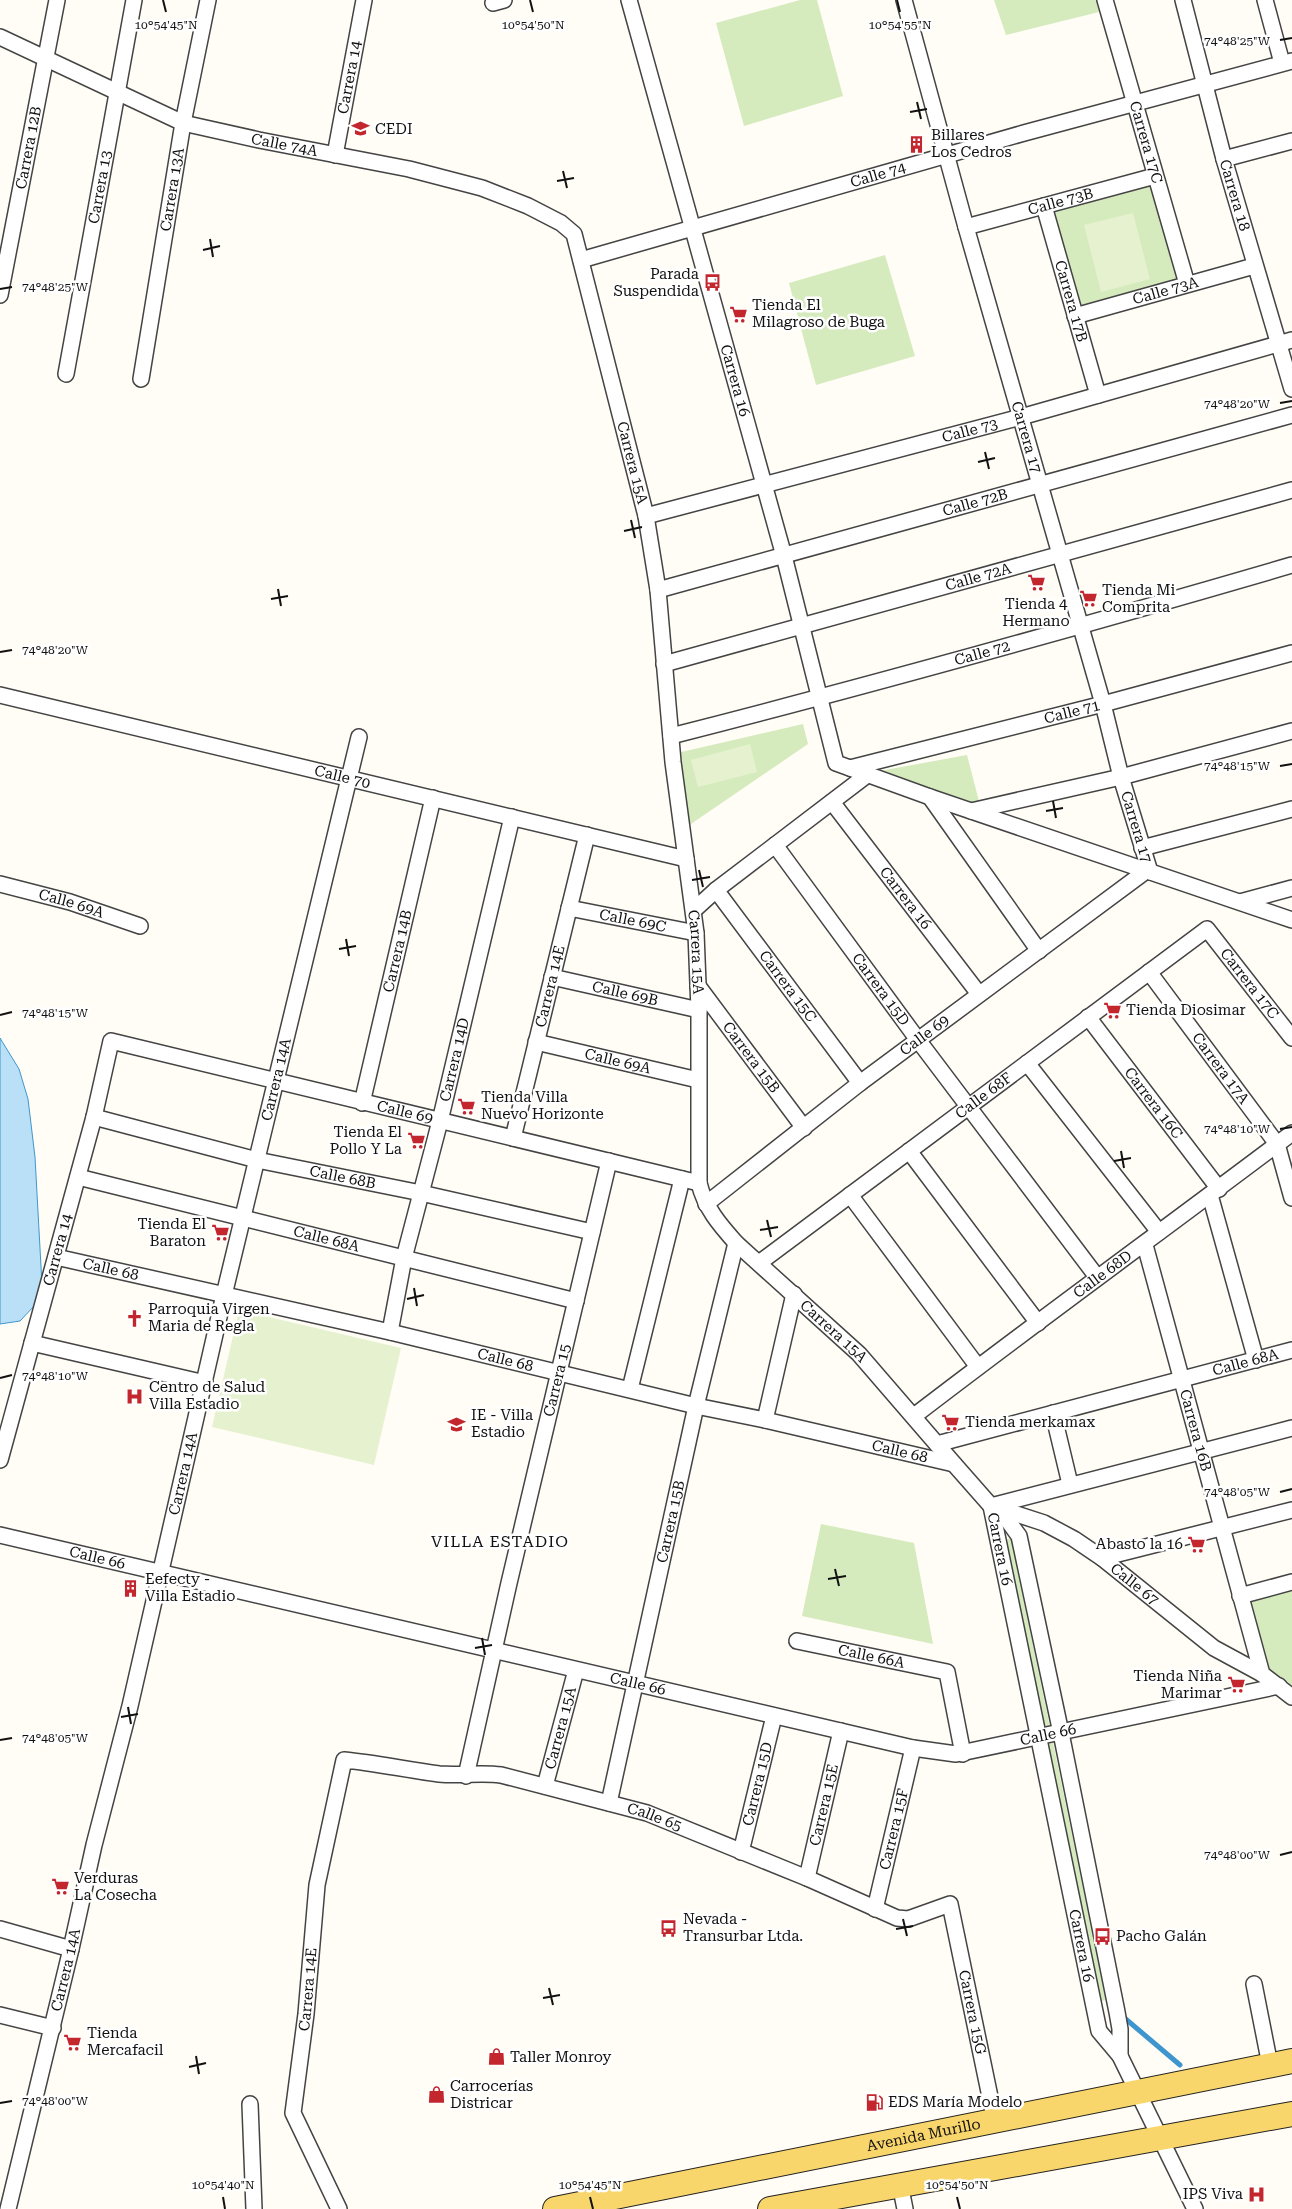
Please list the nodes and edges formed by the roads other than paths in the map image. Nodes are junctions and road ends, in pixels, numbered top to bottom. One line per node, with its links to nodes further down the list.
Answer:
1 (57, 0): 11 (street, Carrera 12B)
2 (134, 0): 14 (street, Carrera 13)
3 (208, 0): 16 (street, Carrera 13A)
4 (364, 0): 18 (street, Carrera 14)
5 (629, 0): 23 (street, Carrera 16)
6 (904, 0): 19 (street, Carrera 17)
7 (1105, 0): 15 (street, Carrera 17C)
8 (1183, 0): 13 (street, Carrera 18)
9 (1265, 0): 12 (street)
10 (0, 36): 11 (street, Calle 74A)
11 (46, 58): 14 (street, Calle 74A); 29 (street, Carrera 12B)
12 (1287, 62): 13 (street, Calle 74)
13 (1205, 85): 15 (street, Calle 74); 20 (street, Carrera 18)
14 (116, 93): 16 (street, Calle 74A); 32 (street, Carrera 13)
15 (1136, 103): 19 (street, Calle 74); 21 (street, Carrera 17C)
16 (183, 122): 18 (street, Calle 74A); 33 (street, Carrera 13A)
17 (1292, 141): 20 (street)
18 (335, 155): 25 (street, Calle 74A)
19 (946, 156): 23 (street, Calle 74); 24 (street, Carrera 17)
20 (1224, 159): 27 (street, Carrera 18)
21 (1155, 176): 22 (street, Calle 73B); 28 (street, Carrera 17C)
22 (1044, 206): 24 (street, Calle 73B); 30 (street, Carrera 17B)
23 (692, 227): 26 (street, Calle 74); 39 (street, Carrera 16)
24 (966, 227): 37 (street, Carrera 17)
25 (574, 234): 26 (street, Carrera 15A)
26 (581, 260): 41 (street, Carrera 15A)
27 (1254, 266): 28 (street, Calle 73A); 31 (street, Carrera 18)
28 (1187, 284): 30 (street, Calle 73A)
29 (0, 295)
30 (1075, 316): 35 (street, Carrera 17B)
31 (1285, 342): 34 (street, Carrera 18); 35 (street, Calle 73)
32 (66, 374)
33 (140, 379)
34 (1292, 389)
35 (1098, 395): 37 (street, Calle 73)
36 (1292, 415): 38 (street, Calle 72B)
37 (1021, 417): 38 (street, Carrera 17); 39 (street, Calle 73)
38 (1041, 484): 42 (street, Carrera 17); 43 (street, Calle 72B)
39 (763, 486): 41 (street, Calle 73); 43 (street, Carrera 16)
40 (1292, 490): 42 (street, Calle 72A)
41 (646, 516): 45 (street, Carrera 15A)
42 (1061, 555): 46 (street, Calle 72A); 47 (street, Carrera 17)
43 (784, 556): 45 (street, Calle 72B); 46 (street, Carrera 16)
44 (1292, 565): 47 (street, Calle 72)
45 (658, 590): 49 (street, Carrera 15A)
46 (802, 624): 49 (street, Calle 72A); 51 (street, Carrera 16)
47 (1080, 627): 51 (street, Calle 72); 52 (street, Carrera 17)
48 (1292, 653): 52 (street, Calle 71)
49 (664, 664): 55 (street, Carrera 15A)
50 (0, 695): 58 (street, Calle 70)
51 (819, 698): 55 (street, Calle 72); 56 (street, Carrera 16)
52 (1103, 704): 56 (street, Calle 71); 59 (street, Carrera 17)
53 (1292, 731): 59 (street)
54 (359, 736): 58 (street, Carrera 14A)
55 (671, 736): 69 (street, Carrera 15A)
56 (843, 766): 57 (street)
57 (867, 775): 60 (street); 62 (street)
58 (349, 777): 61 (street, Calle 70); 94 (street, Carrera 14A)
59 (1121, 777): 64 (street); 68 (street, Carrera 17)
60 (930, 797): 64 (street); 81 (street)
61 (433, 798): 65 (street, Calle 70); 96 (street, Carrera 14B)
62 (832, 802): 67 (street); 85 (street, Carrera 16)
63 (1292, 809): 68 (street)
64 (971, 811): 70 (street)
65 (512, 817): 66 (street, Calle 70); 99 (street, Carrera 14D)
66 (587, 835): 69 (street, Calle 70); 75 (street, Carrera 14E)
67 (775, 845): 73 (street); 90 (street, Carrera 15D)
68 (1142, 848): 70 (street, Carrera 17)
69 (686, 859): 76 (street, Carrera 15A)
70 (1148, 872): 74 (street); 81 (street, Calle 69)
71 (0, 884): 78 (street, Calle 69A)
72 (1292, 888): 74 (street)
73 (716, 890): 76 (street); 95 (street, Carrera 15C)
74 (1240, 902): 77 (street)
75 (568, 908): 80 (street, Calle 69C); 83 (street, Carrera 14E)
76 (694, 910): 80 (street, Carrera 15A)
77 (1292, 920)
78 (140, 926)
79 (1207, 929): 82 (street, Calle 68F); 88 (street, Carrera 17C)
80 (696, 933): 84 (street, Carrera 15A)
81 (1039, 951): 85 (street, Calle 69)
82 (1148, 972): 87 (street, Calle 68F); 103 (street, Carrera 17A)
83 (552, 977): 86 (street, Calle 69B); 91 (street, Carrera 14E)
84 (698, 986): 86 (street, Carrera 15A); 100 (street, Carrera 15B)
85 (979, 994): 90 (street, Calle 69)
86 (699, 1010): 93 (street, Carrera 15A)
87 (1088, 1017): 92 (street, Calle 68F); 110 (street, Carrera 16C)
88 (1292, 1038)
89 (110, 1040): 94 (street, Calle 69); 98 (street, Carrera 14)
90 (918, 1040): 95 (street, Calle 69); 97 (street, Carrera 15D)
91 (536, 1042): 93 (street, Calle 69A); 102 (street, Carrera 14E)
92 (1027, 1063): 97 (street, Calle 68F); 117 (street)
93 (698, 1080): 109 (street, Carrera 15A)
94 (276, 1082): 96 (street, Calle 69); 105 (street, Carrera 14A)
95 (860, 1083): 100 (street, Calle 69)
96 (362, 1103): 99 (street, Calle 69)
97 (970, 1106): 104 (street, Calle 68F); 123 (street, Carrera 15D)
98 (94, 1117): 105 (street, Calle 68B); 107 (street, Carrera 14)
99 (440, 1121): 102 (street, Calle 69); 111 (street, Carrera 14D)
100 (804, 1128): 114 (street, Calle 69)
101 (1292, 1133): 103 (street, Calle 68D)
102 (513, 1138): 106 (street, Calle 69)
103 (1277, 1144): 110 (street, Calle 68D); 113 (street, Carrera 17A)
104 (909, 1151): 112 (street, Calle 68F); 127 (street)
105 (257, 1160): 111 (street, Calle 68B); 115 (street, Carrera 14A)
106 (609, 1161): 108 (street, Calle 69); 116 (street, Carrera 15)
107 (78, 1177): 115 (street, Calle 68A); 120 (street, Carrera 14)
108 (682, 1179): 109 (street, Calle 69); 136 (street)
109 (699, 1183): 114 (street, Carrera 15A)
110 (1214, 1192): 117 (street, Calle 68D); 131 (street, Carrera 16C)
111 (422, 1193): 116 (street, Calle 68B); 121 (street, Carrera 14D)
112 (850, 1196): 122 (street, Calle 68F); 132 (street)
113 (1292, 1198)
114 (706, 1204): 118 (street, Carrera 15A)
115 (242, 1220): 121 (street, Calle 68A); 125 (street, Carrera 14A)
116 (592, 1232): 126 (street, Carrera 15)
117 (1159, 1232): 119 (street, Calle 68D)
118 (736, 1243): 122 (street, Carrera 15A); 137 (street, Carrera 15B)
119 (1145, 1245): 123 (street, Calle 68D); 134 (street, Carrera 16B)
120 (56, 1257): 125 (street, Calle 68); 129 (street, Carrera 14)
121 (404, 1258): 126 (street, Calle 68A); 128 (street, Carrera 14D)
122 (759, 1263): 124 (street, Carrera 15A)
123 (1098, 1277): 127 (street, Calle 68D)
124 (794, 1294): 139 (street, Carrera 15A); 140 (street)
125 (224, 1295): 128 (street, Calle 68); 135 (street, Carrera 14A)
126 (576, 1301): 133 (street, Carrera 15)
127 (1038, 1323): 132 (street, Calle 68D)
128 (390, 1332): 133 (street, Calle 68)
129 (32, 1343): 135 (street); 144 (street, Carrera 14)
130 (1292, 1350): 131 (street, Calle 68A)
131 (1256, 1360): 134 (street, Calle 68A)
132 (978, 1367): 139 (street, Calle 68D)
133 (558, 1372): 136 (street, Calle 68); 156 (street, Carrera 15)
134 (1182, 1379): 138 (street, Calle 68A); 143 (street, Carrera 16B)
135 (205, 1383): 152 (street, Carrera 14A)
136 (630, 1389): 137 (street, Calle 68)
137 (696, 1406): 140 (street, Calle 68); 159 (street, Carrera 15B)
138 (1053, 1413): 142 (street, Calle 68A); 146 (street)
139 (914, 1416): 142 (street, Carrera 15A)
140 (765, 1420): 145 (street, Calle 68)
141 (1292, 1428): 143 (street)
142 (937, 1444): 145 (street, Carrera 15A)
143 (1202, 1452): 146 (street); 149 (street, Carrera 16B)
144 (0, 1460)
145 (954, 1464): 147 (street, Carrera 15A)
146 (1070, 1484): 147 (street)
147 (991, 1506): 151 (street, Calle 67); 164 (street, Carrera 16); 165 (street, Carrera 16)
148 (1292, 1510): 149 (street)
149 (1222, 1528): 151 (street); 154 (street, Carrera 16B)
150 (0, 1535): 152 (street, Calle 66)
151 (1102, 1558): 158 (street, Calle 67)
152 (161, 1573): 156 (street, Calle 66); 177 (street, Carrera 14A)
153 (1292, 1582): 154 (street)
154 (1240, 1596): 158 (street, Carrera 16B)
155 (797, 1641): 167 (street, Calle 66A)
156 (494, 1650): 157 (street, Calle 66); 169 (street, Carrera 15)
157 (576, 1670): 159 (street, Calle 66); 170 (street, Carrera 15A)
158 (1262, 1674): 160 (street)
159 (637, 1684): 162 (street, Calle 66); 171 (street, Carrera 15B)
160 (1279, 1686): 161 (street); 164 (street, Calle 66)
161 (1292, 1696)
162 (774, 1716): 163 (street, Calle 66); 172 (street, Carrera 15D)
163 (841, 1731): 166 (street, Calle 66); 173 (street, Carrera 15E)
164 (1061, 1733): 165 (street, Calle 66); 181 (street, Carrera 16)
165 (1040, 1737): 167 (street, Calle 66); 181 (street, Carrera 16)
166 (913, 1748): 167 (street, Calle 66); 175 (street, Carrera 15F)
167 (963, 1754)
168 (344, 1760): 169 (street, Calle 65); 191 (street, Carrera 14E)
169 (466, 1776): 170 (street, Calle 65)
170 (545, 1786): 171 (street, Calle 65)
171 (609, 1803): 172 (street, Calle 65)
172 (741, 1852): 173 (street, Calle 65)
173 (807, 1878): 175 (street, Calle 65)
174 (950, 1904): 175 (street, Calle 65); 186 (street, Carrera 15G)
175 (875, 1909)
176 (0, 1929): 177 (street)
177 (71, 1949): 180 (street, Carrera 14A)
178 (1254, 1984): 182 (street)
179 (0, 2015): 180 (street)
180 (53, 2028): 189 (street, Carrera 14A)
181 (1120, 2056): 183 (street, Carrera 16)
182 (1281, 2063): 183 (main road, Avenida Murillo)
183 (1138, 2093): 186 (main road, Avenida Murillo); 187 (street, Carrera 16)
184 (250, 2104): 190 (street)
185 (1292, 2114): 187 (main road)
186 (995, 2121): 192 (main road, Avenida Murillo)
187 (1161, 2138): 188 (main road); 195 (street, Carrera 16)
188 (900, 2184): 193 (main road); 194 (street)
189 (8, 2209)
190 (254, 2209)
191 (339, 2209)
192 (555, 2209)
193 (770, 2209)
194 (905, 2209)
195 (1195, 2209)

